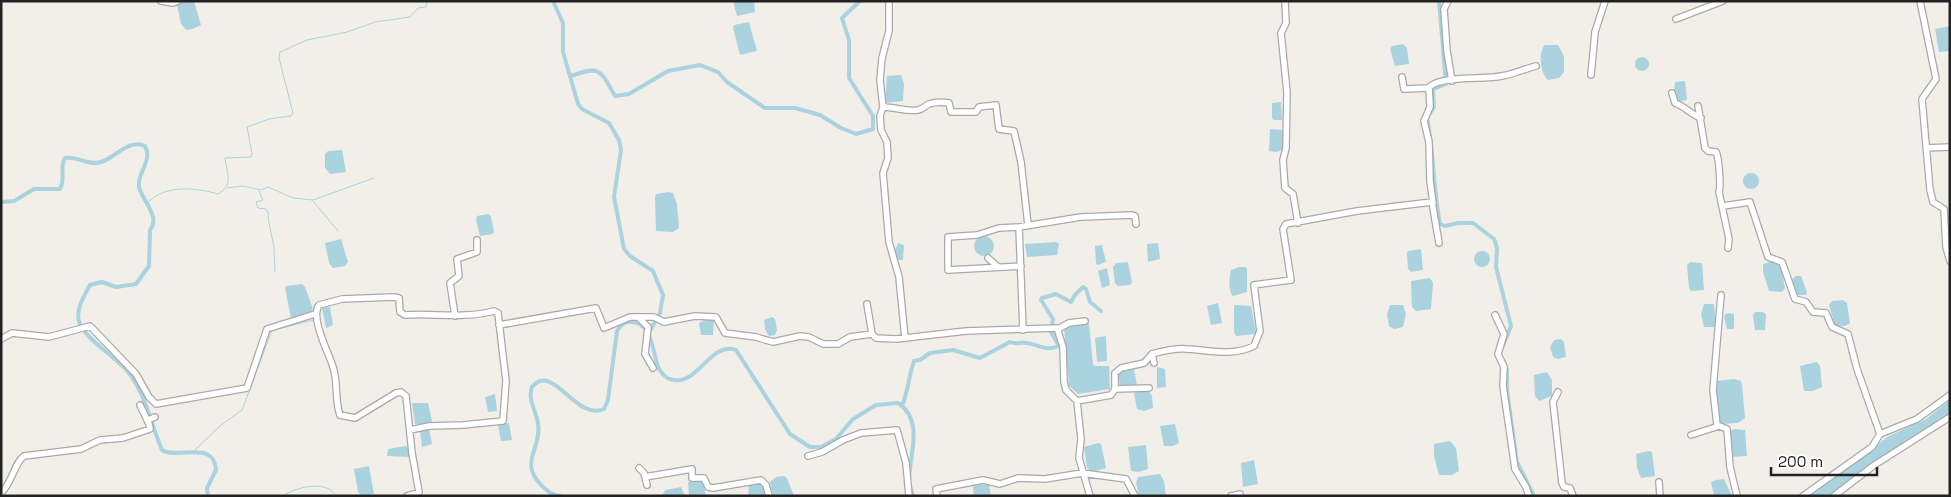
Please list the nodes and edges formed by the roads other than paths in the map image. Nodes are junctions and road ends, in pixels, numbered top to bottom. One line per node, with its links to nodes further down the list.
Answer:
1 (161, 1): 2 (street)
2 (178, 1)
3 (889, 1): 17 (street)
4 (1285, 1): 23 (street)
5 (1448, 1): 13 (street)
6 (1604, 1): 11 (street)
7 (1723, 1): 9 (street)
8 (1920, 1): 20 (street)
9 (1676, 19)
10 (1536, 66): 13 (street)
11 (1591, 75)
12 (1402, 76): 14 (street)
13 (1451, 81): 14 (street)
14 (1428, 88): 21 (street)
15 (1672, 93): 18 (street)
16 (1698, 106): 18 (street)
17 (883, 107): 25 (street); 45 (street)
18 (1701, 118): 22 (street)
19 (1950, 147): 20 (street)
20 (1926, 148): 31 (street)
21 (1433, 203): 23 (street); 28 (street)
22 (1723, 206): 29 (street); 59 (street)
23 (1298, 223): 47 (street)
24 (1136, 224): 25 (street)
25 (1028, 225): 26 (street)
26 (1019, 227): 32 (street); 33 (street)
27 (477, 240): 38 (street)
28 (1439, 243)
29 (1728, 248)
30 (988, 258): 33 (street)
31 (1950, 261)
32 (1021, 266): 33 (street); 43 (street)
33 (998, 267)
34 (1720, 295): 57 (street)
35 (867, 304): 44 (street)
36 (315, 314): 38 (street); 46 (street); 58 (street)
37 (1495, 315): 76 (street)
38 (455, 316): 41 (street)
39 (638, 317): 41 (street); 44 (street); 49 (street)
40 (1085, 321): 42 (street)
41 (499, 325): 58 (street)
42 (1058, 329): 43 (street); 54 (street)
43 (1023, 330): 45 (street)
44 (872, 334): 45 (street)
45 (905, 338)
46 (1, 339)
47 (1152, 354): 48 (street); 51 (street)
48 (1154, 363)
49 (653, 368)
50 (1149, 388): 51 (street)
51 (1115, 389): 54 (street)
52 (1558, 392): 77 (street)
53 (1950, 395): 59 (street)
54 (1077, 401): 63 (street)
55 (140, 405): 67 (street)
56 (1950, 417): 81 (street)
57 (1719, 426): 60 (street); 79 (street)
58 (410, 430): 69 (street)
59 (1880, 434): 80 (street)
60 (1691, 435)
61 (808, 456): 71 (street)
62 (639, 468): 64 (street)
63 (1082, 473): 72 (street); 73 (street); 74 (street)
64 (645, 476): 66 (street); 70 (street)
65 (1659, 482): 78 (street)
66 (646, 485)
67 (1, 493)
68 (1240, 494): 75 (street)
69 (407, 496)
70 (769, 496)
71 (910, 496)
72 (937, 496)
73 (1090, 496)
74 (1134, 496)
75 (1231, 496)
76 (1529, 496)
77 (1573, 496)
78 (1660, 496)
79 (1737, 496)
80 (1803, 496)
81 (1834, 496)

